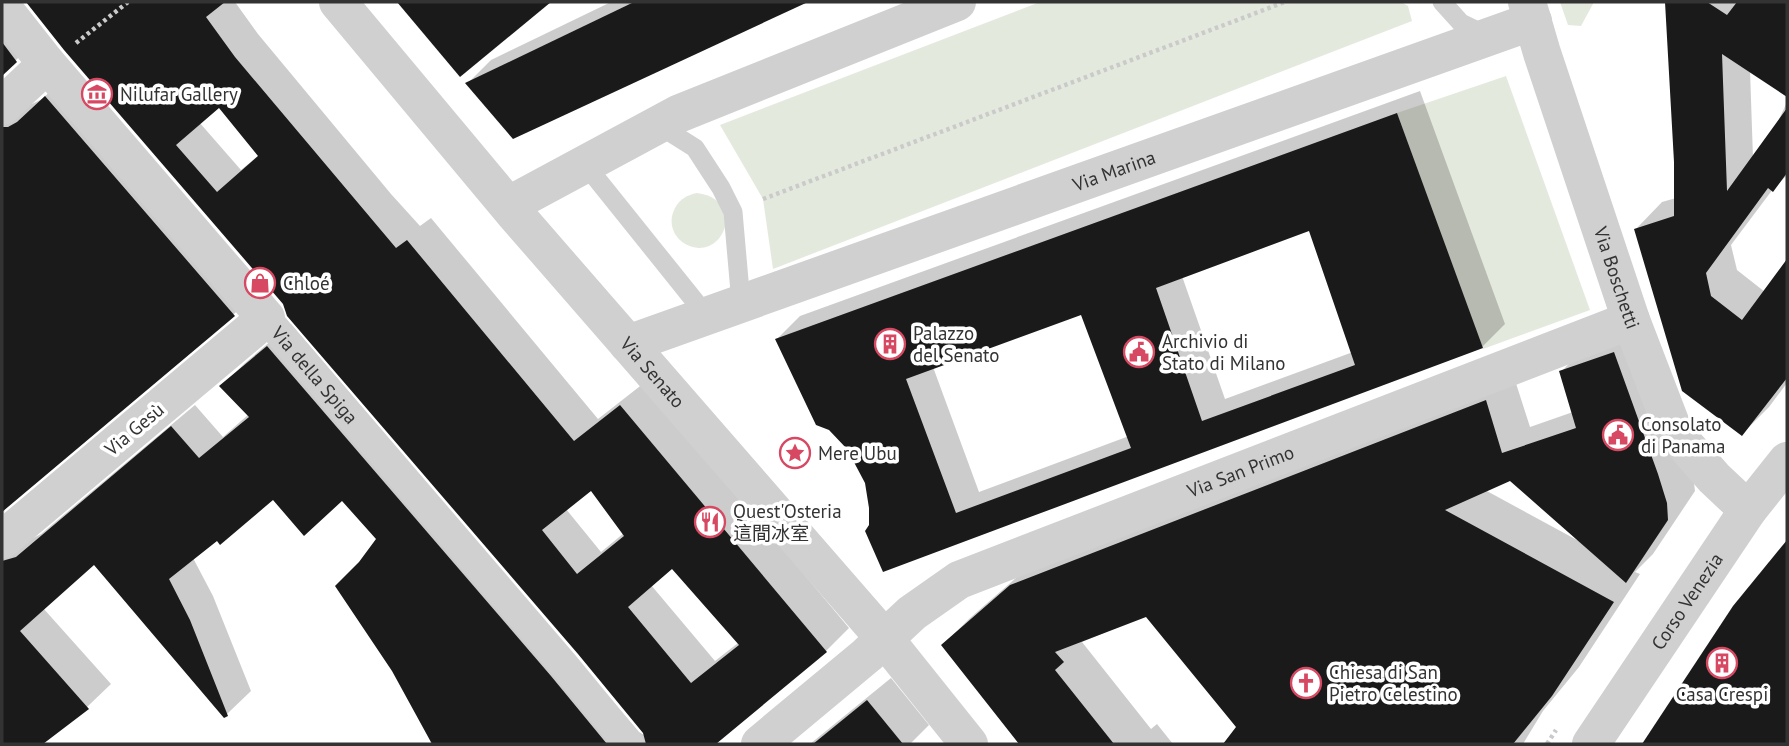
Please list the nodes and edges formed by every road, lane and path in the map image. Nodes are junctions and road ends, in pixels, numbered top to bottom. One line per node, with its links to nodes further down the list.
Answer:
1 (128, 2): 9 (path)
2 (338, 2): 14 (street, Via Senato)
3 (957, 2): 11 (street)
4 (1285, 2): 13 (path)
5 (1442, 2): 8 (lane)
6 (2, 7): 9 (street, Via della Spiga)
7 (1531, 8): 8 (street, Via Marina); 17 (street, Via Boschetti)
8 (1488, 36): 15 (street, Via Marina)
9 (47, 64): 10 (street); 16 (street, Via della Spiga)
10 (2, 106)
11 (657, 124): 12 (street); 15 (lane)
12 (584, 163): 14 (street); 15 (lane)
13 (763, 199)
14 (509, 205): 18 (street, Via Senato)
15 (724, 309): 18 (street, Via Marina)
16 (266, 318): 21 (street, Via Gesù); 23 (street, Via della Spiga)
17 (1631, 320): 20 (street, Via Boschetti); 22 (street, Via San Primo)
18 (628, 344): 22 (street, Via Senato)
19 (1787, 461): 20 (street, Corso Venezia)
20 (1748, 510): 26 (street, Corso Venezia)
21 (2, 540)
22 (876, 647): 24 (street, Via San Primo); 25 (street, Via Senato)
23 (629, 744)
24 (760, 744)
25 (969, 744)
26 (1591, 744)

